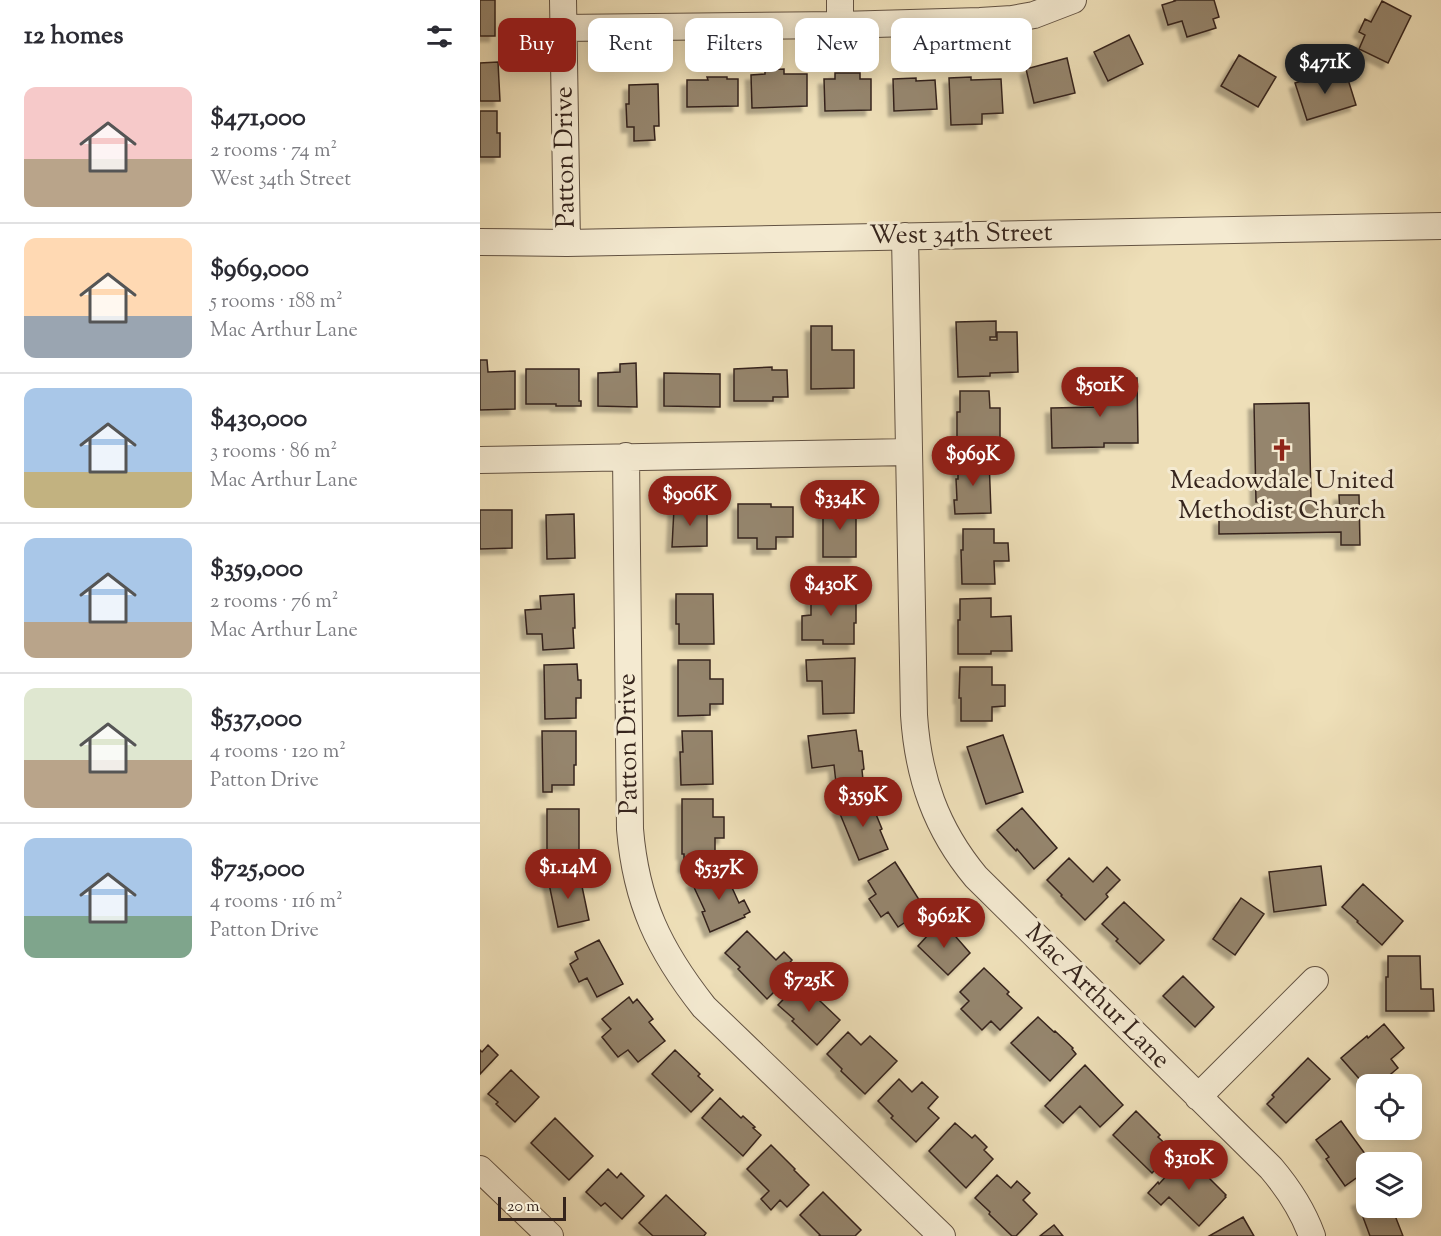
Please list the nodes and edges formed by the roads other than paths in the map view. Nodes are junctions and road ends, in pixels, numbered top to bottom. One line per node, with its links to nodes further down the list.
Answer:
1 (563, 0): 4 (street, Patton Drive)
2 (840, 0): 5 (street)
3 (1073, 0): 6 (street)
4 (563, 18)
5 (840, 18)
6 (879, 24)
7 (795, 25): 8 (street)
8 (576, 28)
9 (564, 72): 13 (street, Patton Drive)
10 (1441, 226): 11 (street, West 34th Street)
11 (905, 236): 13 (street, West 34th Street); 14 (street, Mac Arthur Lane)
12 (480, 242): 13 (street, West 34th Street)
13 (567, 243)
14 (909, 452): 15 (street); 18 (street, Mac Arthur Lane)
15 (626, 456): 16 (street); 21 (street, Patton Drive)
16 (480, 460)
17 (1315, 980): 18 (street)
18 (1198, 1097): 22 (street, Mac Arthur Lane)
19 (480, 1169): 20 (street)
20 (550, 1236)
21 (942, 1236)
22 (1312, 1236)

